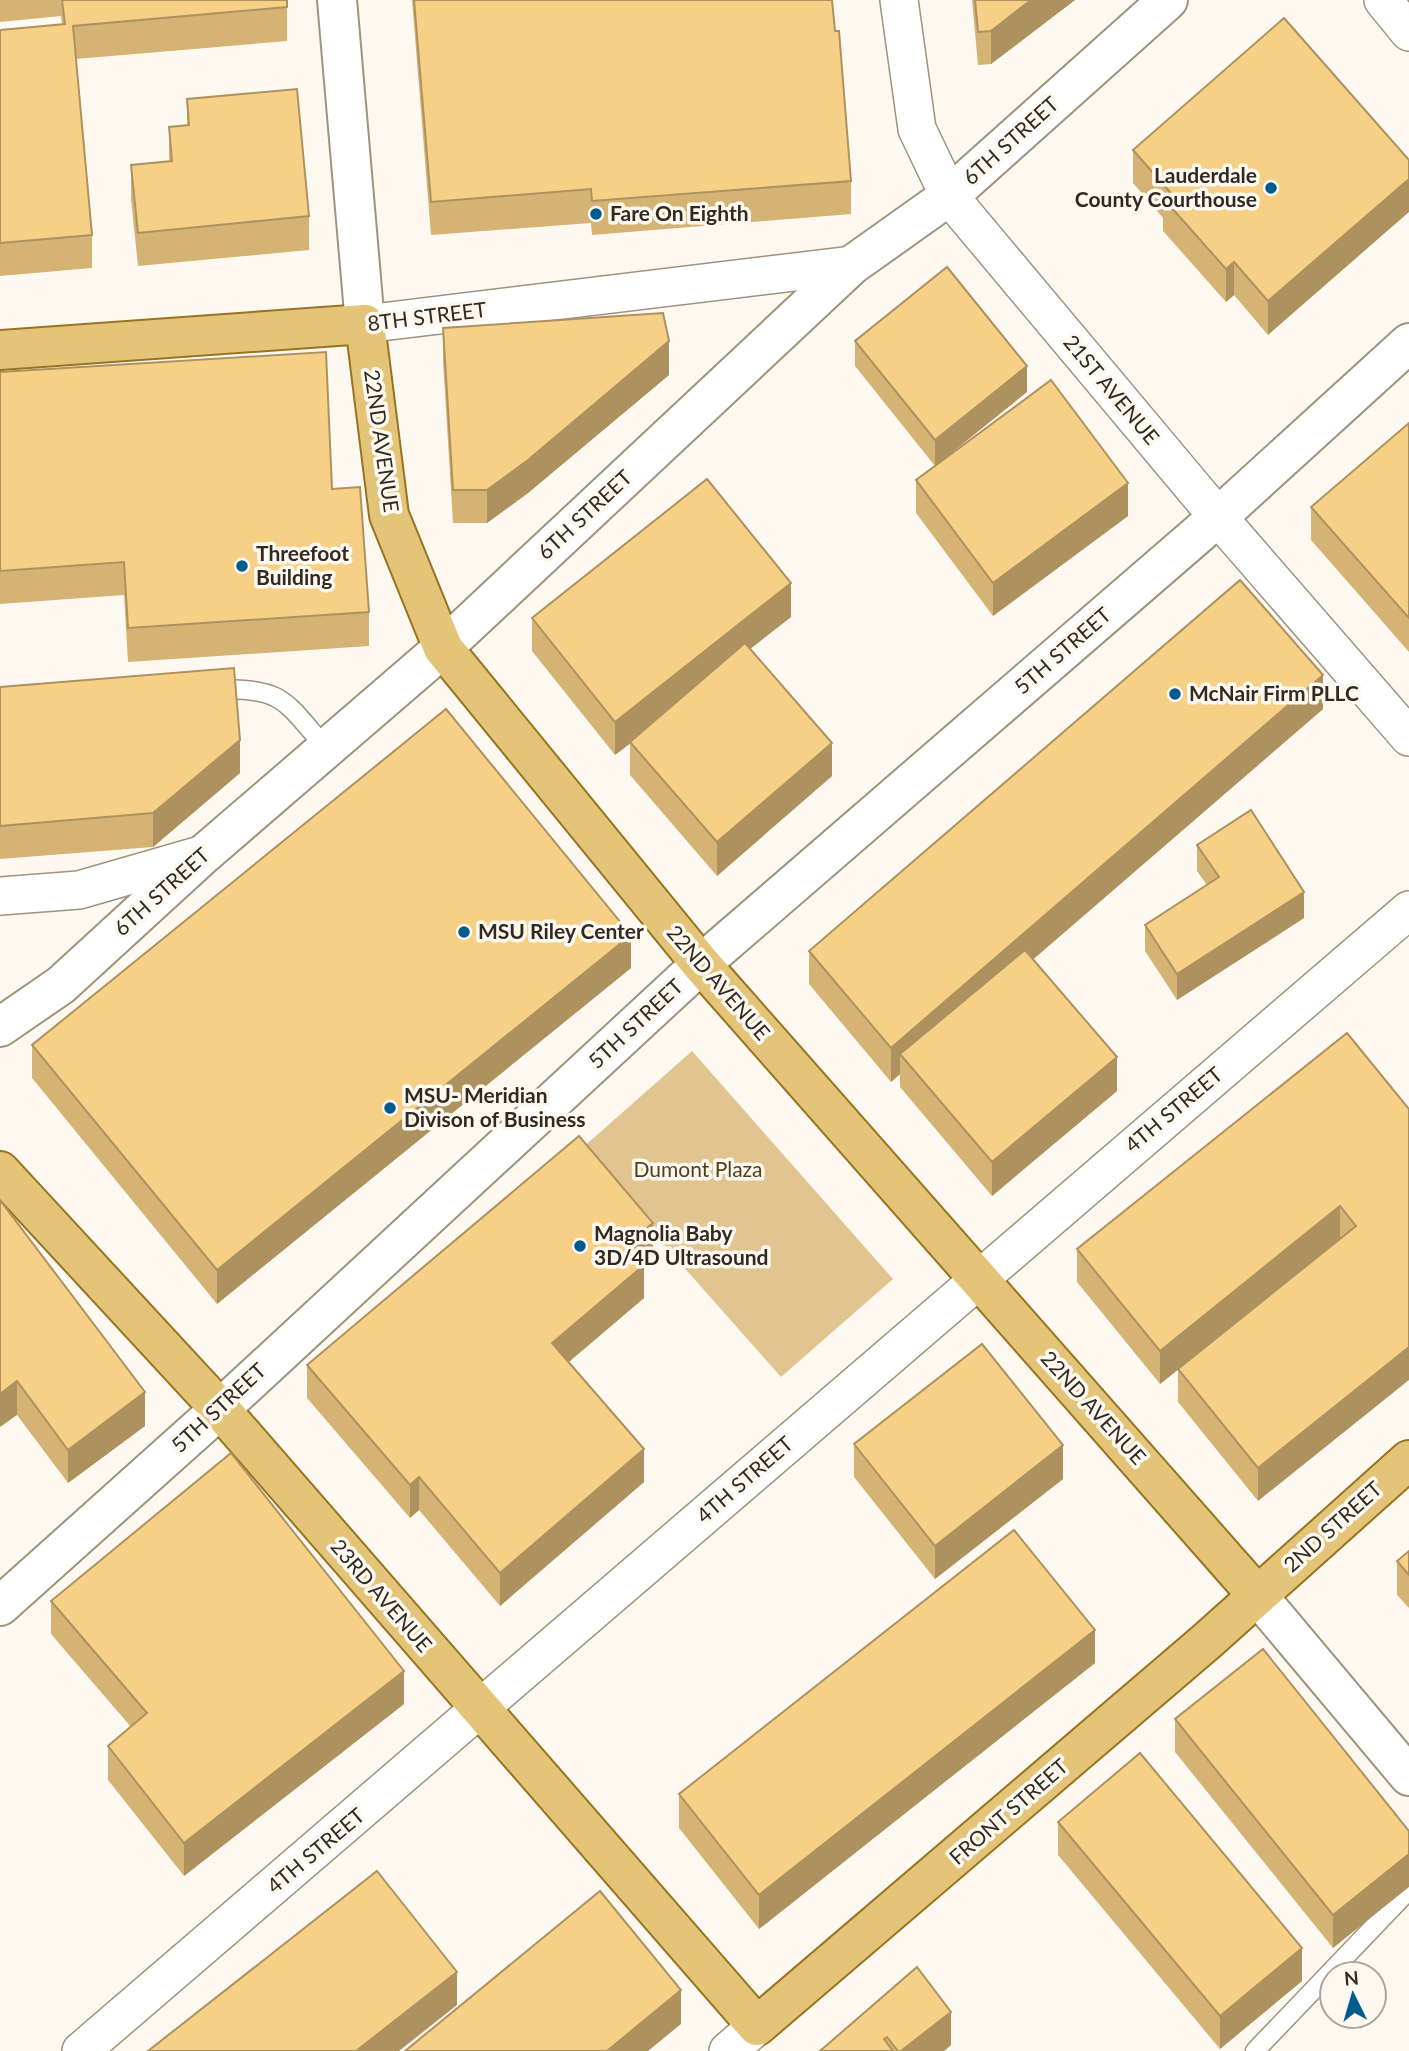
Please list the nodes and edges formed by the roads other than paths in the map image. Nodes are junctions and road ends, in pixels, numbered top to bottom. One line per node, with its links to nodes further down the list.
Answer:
1 (337, 0): 8 (street, 22ND AVENUE)
2 (899, 0): 6 (street, 21ST AVENUE)
3 (1168, 0): 6 (street, 6TH STREET)
4 (1383, 0): 5 (street)
5 (1409, 32)
6 (949, 196): 7 (street, 6TH STREET); 11 (street, 21ST AVENUE)
7 (852, 265): 8 (street, 8TH STREET); 12 (street, 6TH STREET)
8 (365, 324): 10 (main road, 8TH STREET); 12 (main road, 22ND AVENUE)
9 (1409, 343): 11 (street, 5TH STREET)
10 (0, 350)
11 (1218, 517): 14 (street, 21ST AVENUE); 19 (street, 5TH STREET)
12 (443, 648): 15 (street, 6TH STREET); 19 (main road, 22ND AVENUE)
13 (193, 689): 15 (lane)
14 (1409, 737)
15 (326, 748): 16 (street, 6TH STREET)
16 (204, 854): 17 (street); 20 (street, 6TH STREET)
17 (0, 896)
18 (1409, 910): 22 (street, 4TH STREET)
19 (701, 964): 22 (main road, 22ND AVENUE); 23 (street, 5TH STREET)
20 (0, 1027)
21 (0, 1171): 23 (main road, 23RD AVENUE)
22 (976, 1278): 25 (main road, 22ND AVENUE); 27 (street, 4TH STREET)
23 (220, 1409): 26 (street, 5TH STREET); 27 (main road, 23RD AVENUE)
24 (1409, 1460): 25 (main road, 2ND STREET)
25 (1258, 1595): 28 (street, 22ND AVENUE); 30 (main road, FRONT STREET)
26 (0, 1606)
27 (481, 1712): 30 (main road, 23RD AVENUE); 31 (street, 4TH STREET)
28 (1409, 1776)
29 (1409, 1890): 33 (lane)
30 (757, 2025): 32 (street)
31 (81, 2051)
32 (728, 2051)
33 (1255, 2051)

